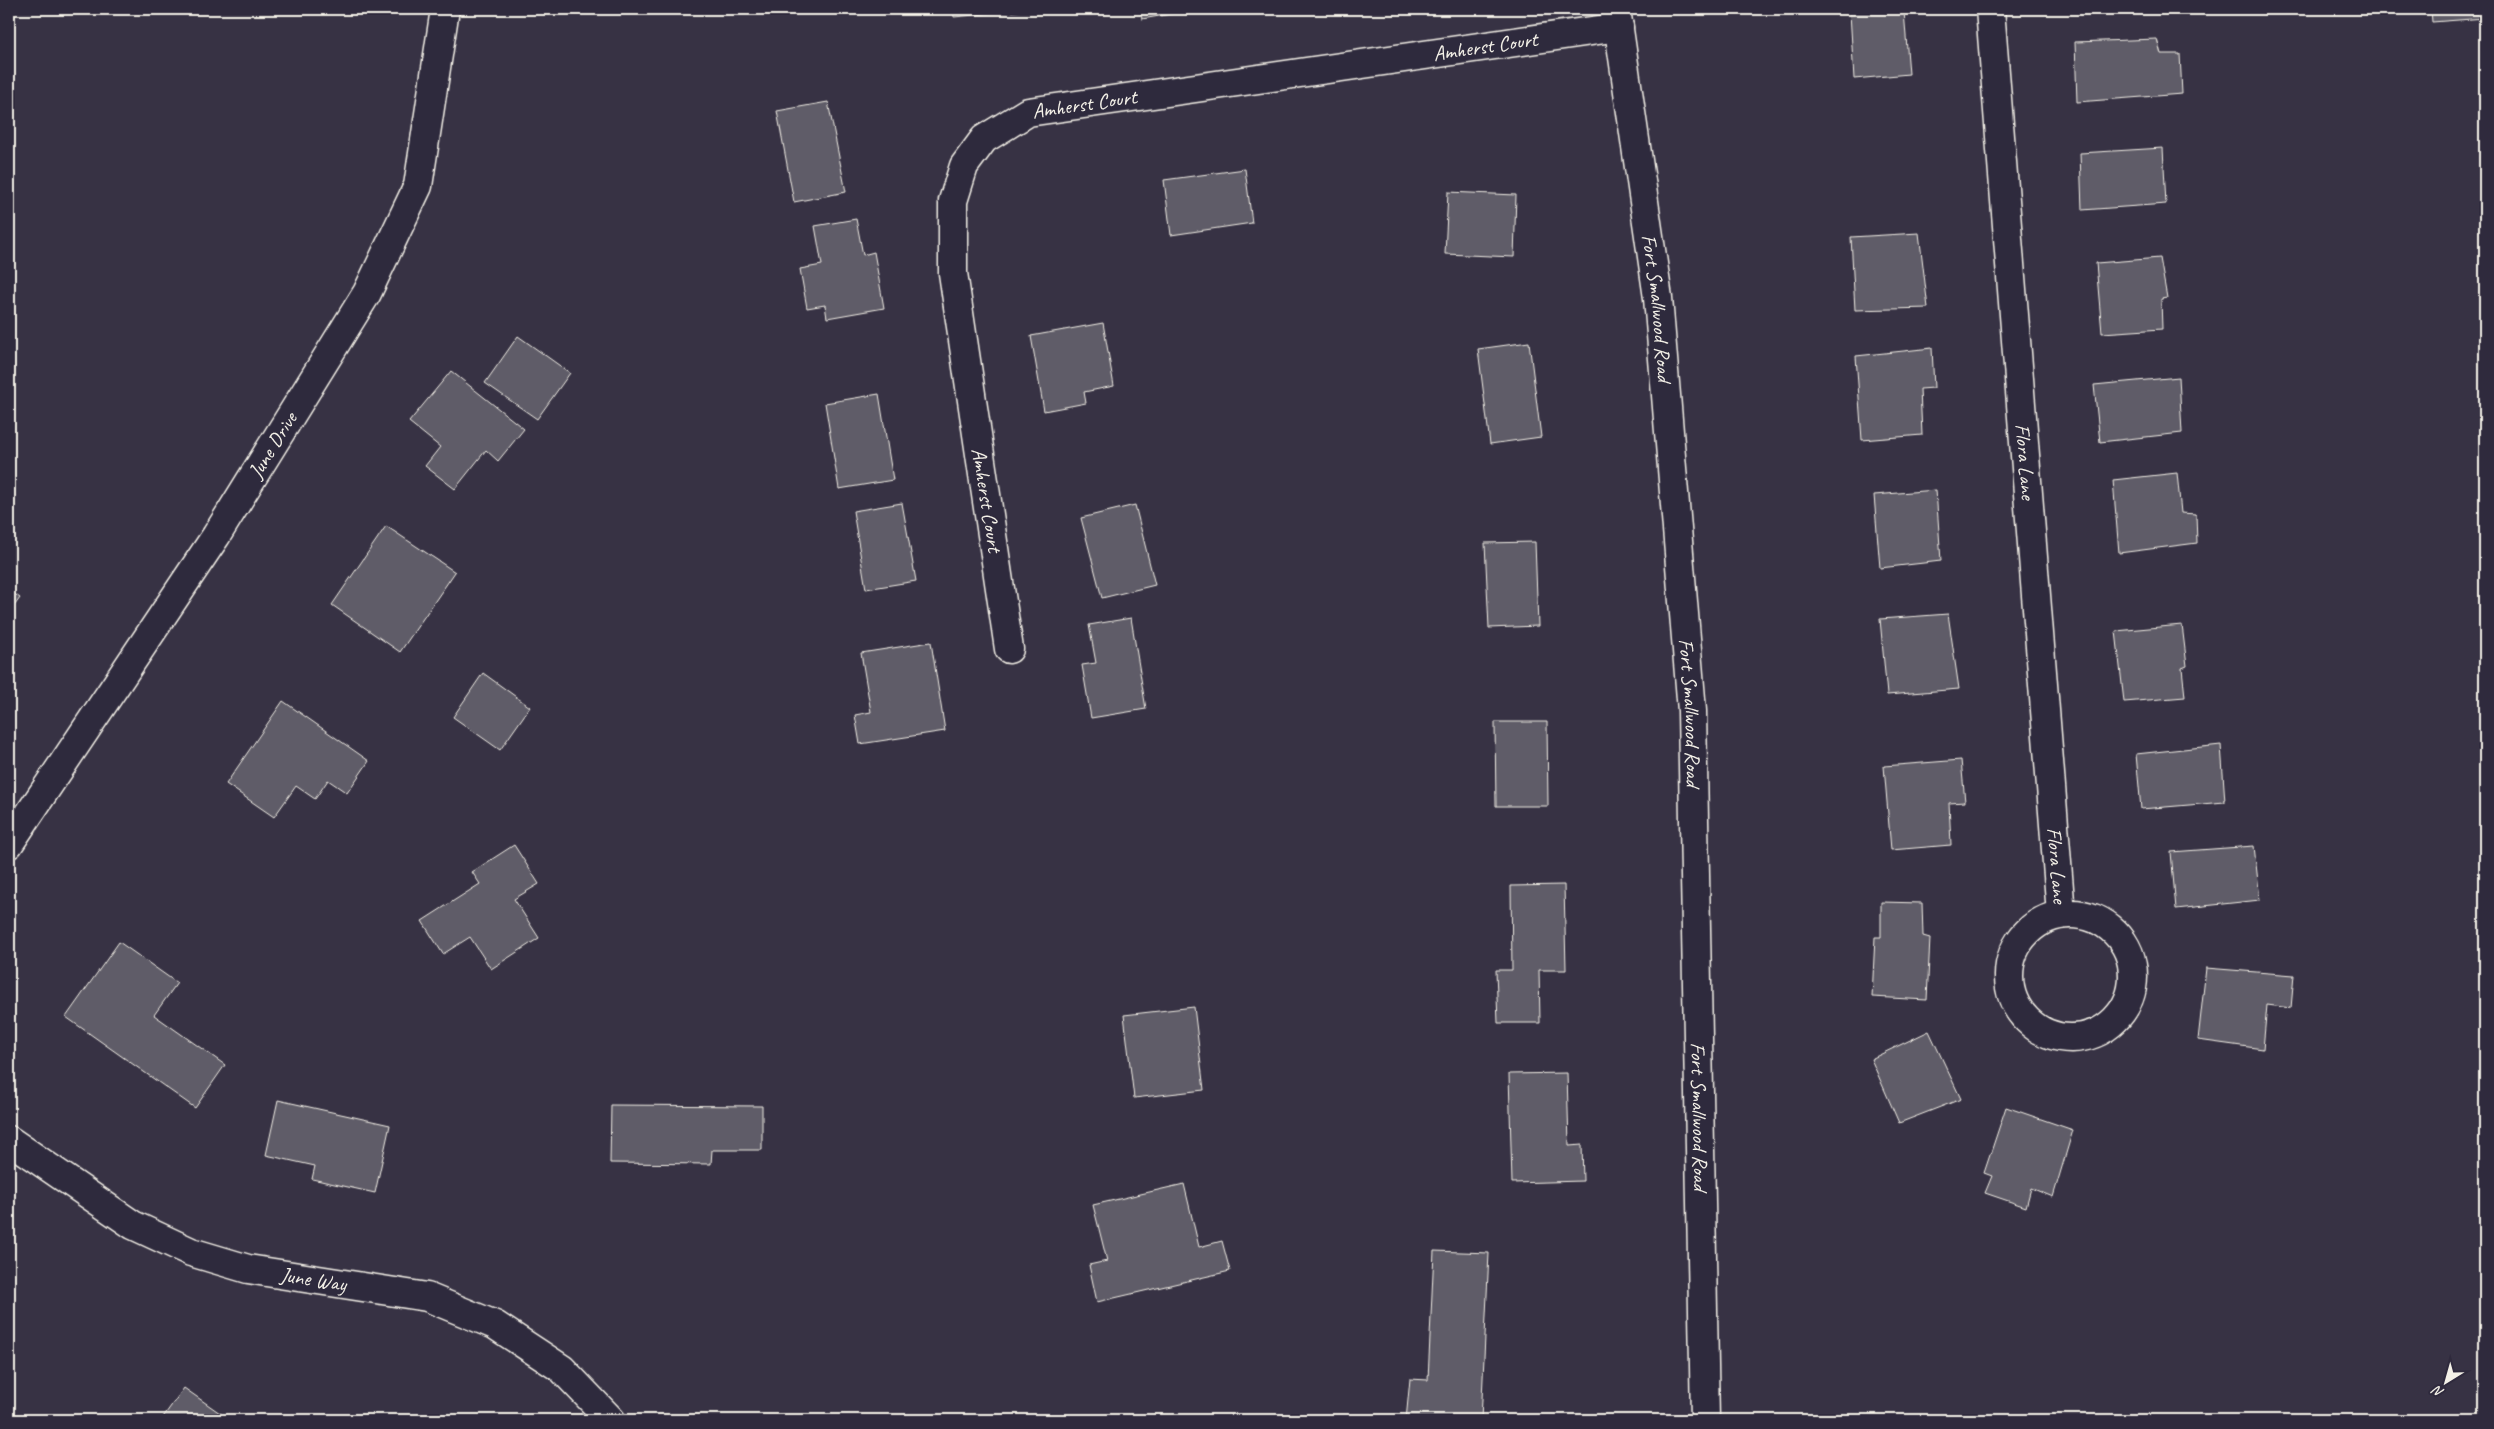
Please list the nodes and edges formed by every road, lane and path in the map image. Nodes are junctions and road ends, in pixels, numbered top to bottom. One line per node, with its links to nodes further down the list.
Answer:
1 (444, 9): 5 (street, June Drive)
2 (1990, 9): 6 (street, Flora Lane)
3 (1618, 18): 4 (street, Amherst Court); 9 (street, Fort Smallwood Road)
4 (1009, 649)
5 (9, 844)
6 (2061, 914): 6 (street, Flora Lane)
7 (9, 1140): 8 (street, June Way)
8 (611, 1420)
9 (1705, 1420)

